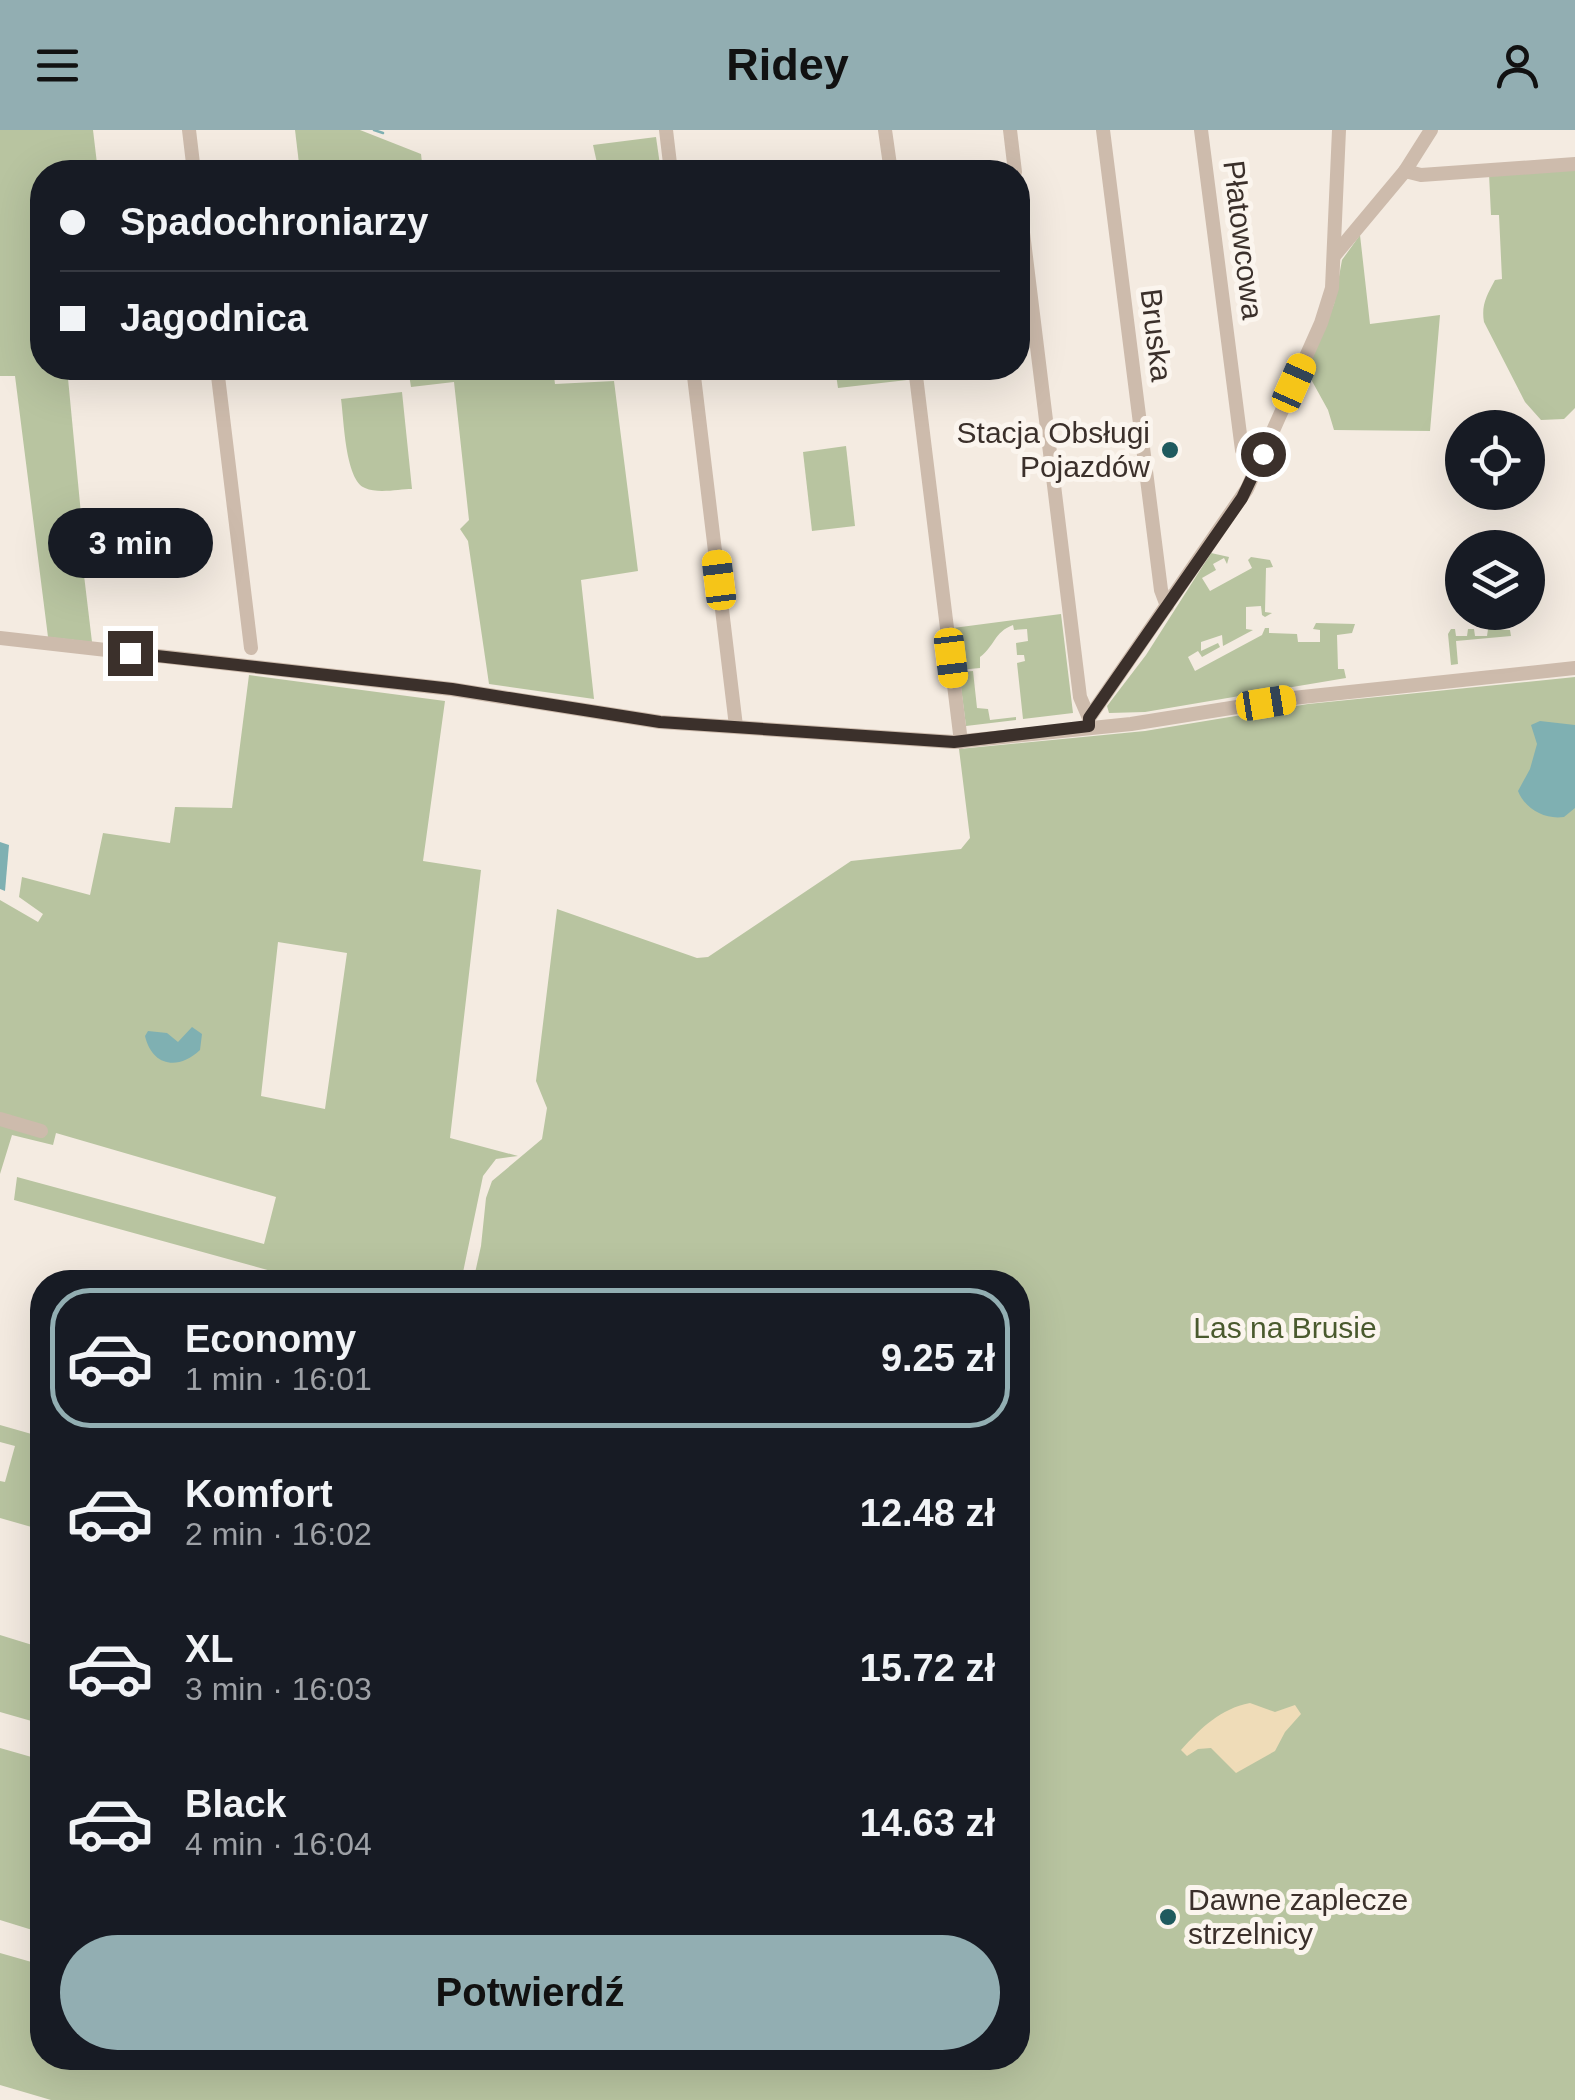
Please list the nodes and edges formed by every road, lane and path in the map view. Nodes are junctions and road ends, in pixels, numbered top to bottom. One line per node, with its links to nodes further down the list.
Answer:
1 (188, 130): 9 (street)
2 (666, 130): 10 (street)
3 (885, 130): 11 (street)
4 (1010, 130): 12 (street)
5 (1103, 130): 21 (street, Bruska)
6 (1201, 130): 20 (street, Płatowcowa)
7 (1339, 130): 15 (street)
8 (1431, 130): 14 (street)
9 (192, 160)
10 (670, 160)
11 (889, 160)
12 (1014, 160)
13 (1575, 164): 14 (street)
14 (1405, 170): 15 (street)
15 (1334, 257): 20 (street)
16 (1030, 290): 25 (street)
17 (219, 380): 23 (street)
18 (694, 380): 26 (street)
19 (917, 380): 27 (street)
20 (1254, 472): 21 (street)
21 (1167, 606): 25 (street)
22 (0, 638): 26 (street)
23 (252, 648)
24 (1575, 668): 25 (street)
25 (1089, 722): 27 (street)
26 (736, 726): 27 (street)
27 (962, 742)
28 (0, 1119): 29 (street)
29 (41, 1131)

